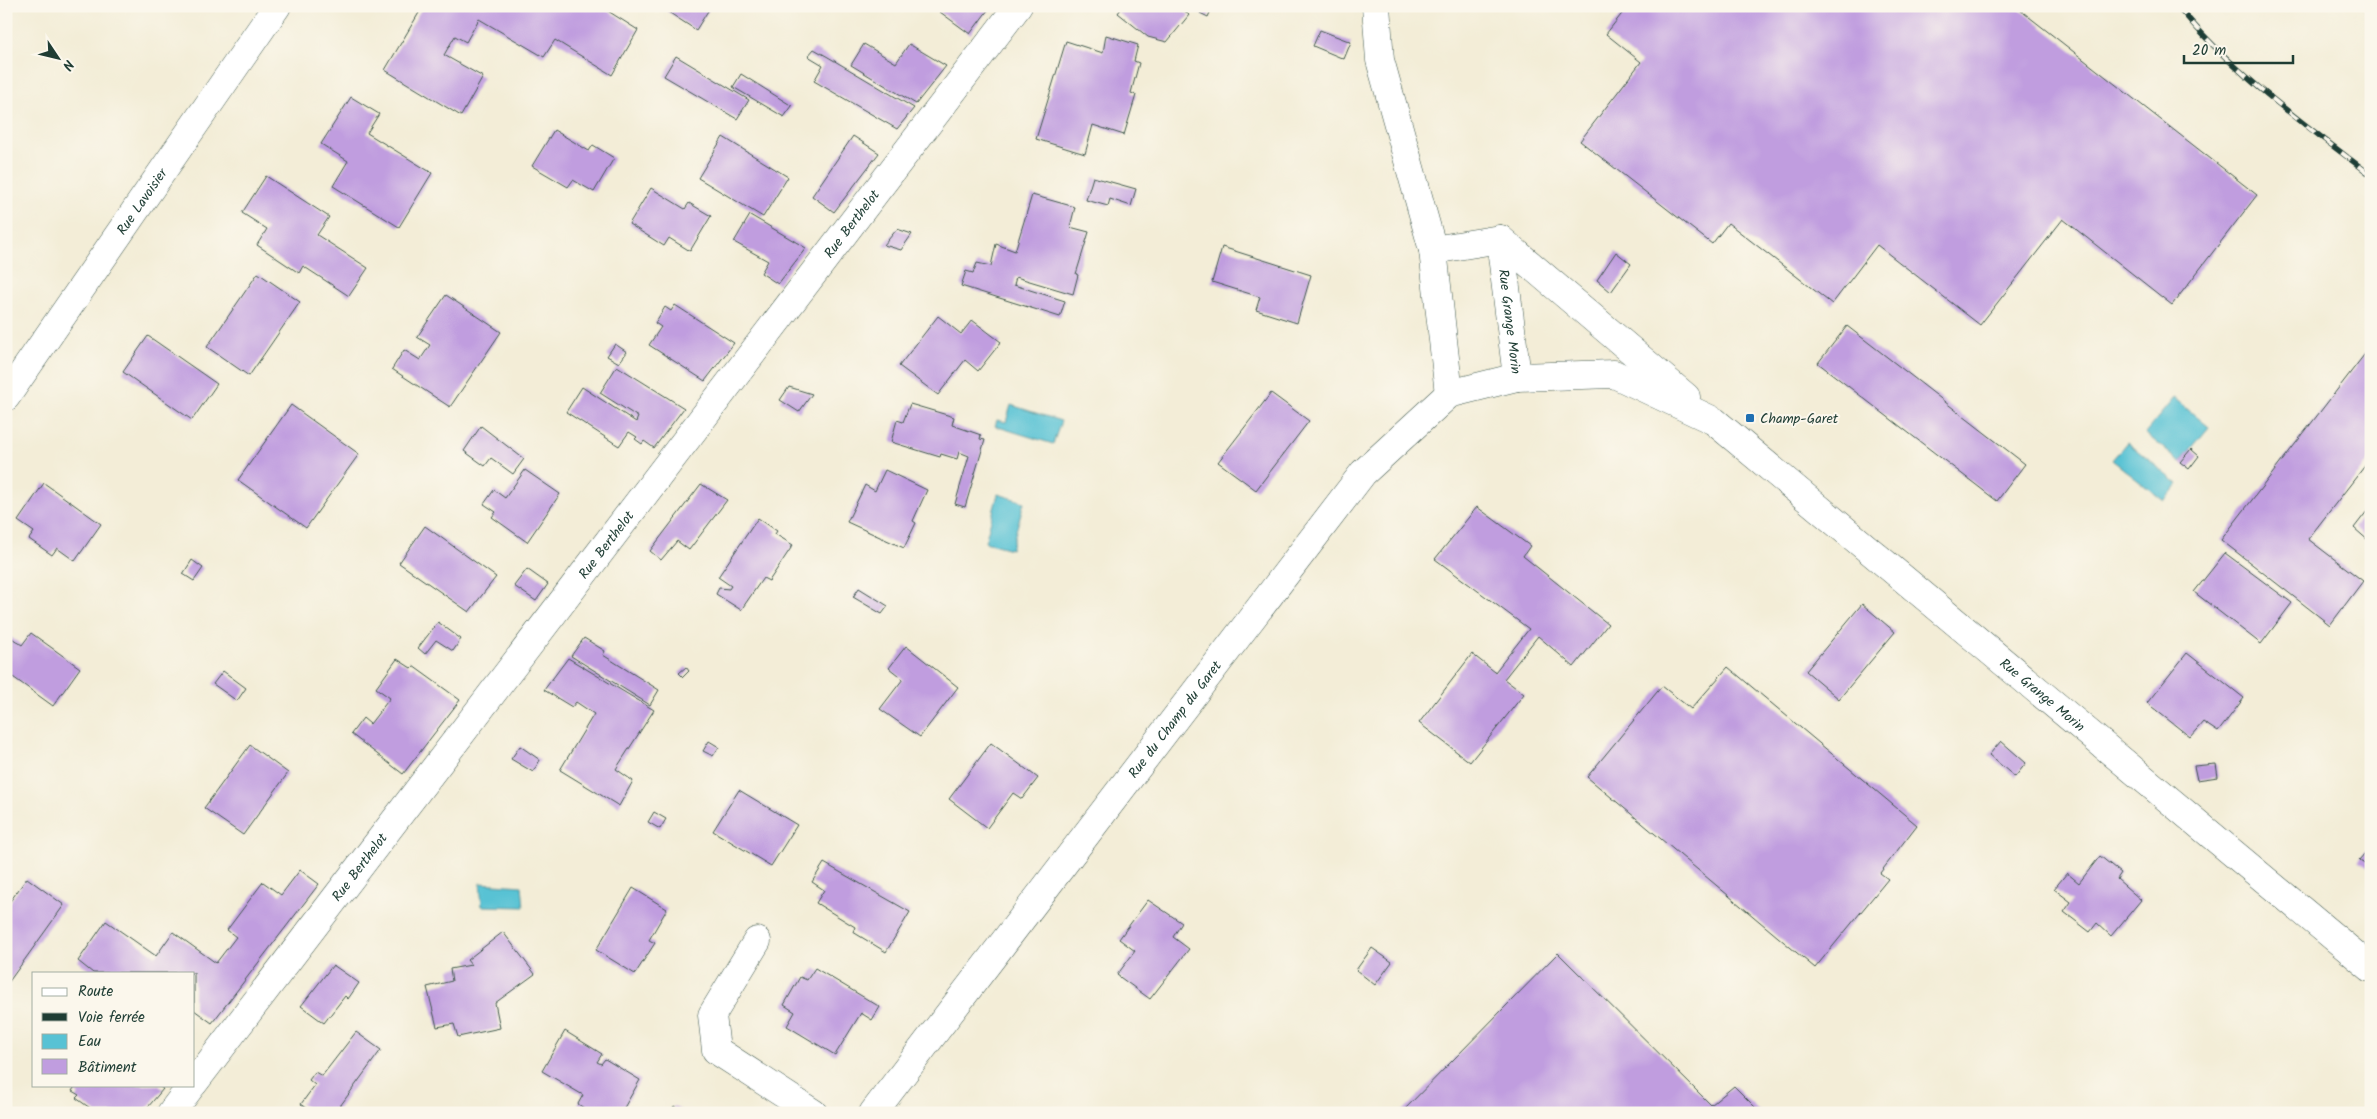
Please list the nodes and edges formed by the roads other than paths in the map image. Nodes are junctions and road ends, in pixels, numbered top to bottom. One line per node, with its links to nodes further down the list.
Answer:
1 (277, 6): 8 (street, Rue Lavoisier)
2 (1018, 6): 12 (street, Rue Berthelot)
3 (1376, 6): 5 (street)
4 (1500, 239): 5 (street); 6 (street, Rue Grange Morin); 9 (street, Rue Grange Morin)
5 (1433, 250): 7 (street)
6 (1517, 377): 7 (street, Rue du Champ du Garet); 9 (street, Rue Grange Morin)
7 (1449, 394): 16 (street, Rue du Champ du Garet)
8 (6, 397)
9 (1714, 421): 11 (street, Rue Grange Morin)
10 (757, 941): 15 (street)
11 (2371, 968)
12 (195, 1081)
13 (191, 1086): 14 (street, Rue Berthelot)
14 (171, 1113)
15 (813, 1113)
16 (873, 1113)

